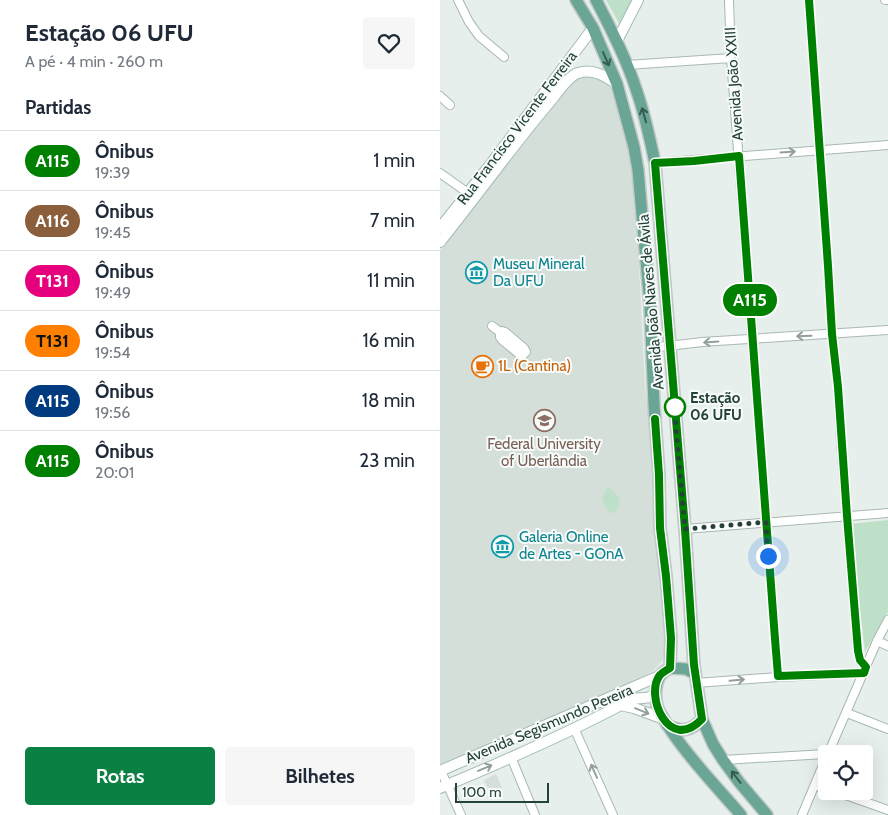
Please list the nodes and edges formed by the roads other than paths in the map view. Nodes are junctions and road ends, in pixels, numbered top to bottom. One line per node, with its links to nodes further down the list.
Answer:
1 (458, 0): 9 (street)
2 (576, 0): 7 (main road, Avenida João Naves de Ávila)
3 (596, 0): 8 (main road, Avenida João Naves de Ávila)
4 (638, 0): 8 (main road)
5 (729, 0): 10 (street, Avenida João XXIII)
6 (809, 0): 17 (street)
7 (593, 28): 12 (main road, Avenida João Naves de Ávila, one-way to 12); 15 (main road, Rua Francisco Vicente Ferreira)
8 (617, 41): 11 (main road, Avenida João Naves de Ávila)
9 (504, 57)
10 (731, 58): 11 (street); 18 (street, Avenida João XXIII)
11 (627, 65): 19 (main road, Avenida João Naves de Ávila, one-way to 11)
12 (617, 84): 15 (main road, Rua Francisco Vicente Ferreira); 24 (main road, Avenida João Naves de Ávila)
13 (440, 96): 14 (street)
14 (450, 105)
15 (518, 135): 21 (main road, Rua Francisco Vicente Ferreira); 23 (main road, Rua Francisco Vicente Ferreira)
16 (888, 145): 17 (street)
17 (820, 150): 18 (street, one-way to 17); 29 (street)
18 (739, 156): 19 (street); 30 (street, Avenida João XXIII)
19 (655, 163): 25 (main road, Avenida João Naves de Ávila)
20 (440, 174): 21 (street)
21 (468, 192): 22 (main road, Rua Francisco Vicente Ferreira)
22 (440, 228)
23 (440, 242)
24 (650, 318): 25 (main road); 32 (main road, Avenida João Naves de Ávila)
25 (668, 321): 31 (main road, Avenida João Naves de Ávila)
26 (492, 326): 28 (street)
27 (888, 330): 29 (street)
28 (500, 332)
29 (832, 334): 30 (street, one-way to 30); 34 (street)
30 (753, 338): 31 (street, one-way to 31); 35 (street, Avenida João XXIII)
31 (670, 346): 32 (street); 36 (main road, Avenida João Naves de Ávila)
32 (651, 348): 40 (main road, Avenida João Naves de Ávila)
33 (888, 514): 34 (street)
34 (847, 516): 35 (street); 41 (street)
35 (766, 522): 36 (street); 43 (street, Avenida João XXIII)
36 (685, 529): 44 (main road, Avenida João Naves de Ávila)
37 (888, 620): 38 (street)
38 (877, 641): 39 (street); 41 (street)
39 (888, 646)
40 (670, 668): 42 (main road); 44 (main road)
41 (865, 670): 43 (street); 47 (street)
42 (659, 676): 45 (main road); 56 (main road, Avenida Segismundo Pereira)
43 (778, 676): 44 (street, one-way to 43)
44 (695, 678): 48 (main road)
45 (655, 694): 46 (main road, Avenida Segismundo Pereira); 49 (main road)
46 (620, 705): 49 (main road, Avenida Segismundo Pereira, one-way to 49); 50 (main road, Avenida Segismundo Pereira)
47 (846, 712): 51 (street); 52 (street)
48 (702, 719): 49 (main road); 55 (main road)
49 (665, 722): 66 (main road)
50 (574, 728): 54 (main road, Avenida Segismundo Pereira); 65 (street, one-way to 50)
51 (888, 729)
52 (831, 745)
53 (818, 755): 55 (street)
54 (510, 757): 59 (main road, Avenida Segismundo Pereira, one-way to 54); 64 (street)
55 (723, 760): 67 (main road, one-way to 55)
56 (441, 771): 59 (street)
57 (818, 778): 58 (street)
58 (815, 785): 60 (street); 68 (street)
59 (444, 786): 63 (street)
60 (818, 786)
61 (860, 800): 62 (street)
62 (888, 810)
63 (461, 815)
64 (535, 815)
65 (613, 815)
66 (740, 815)
67 (767, 815)
68 (802, 815)

